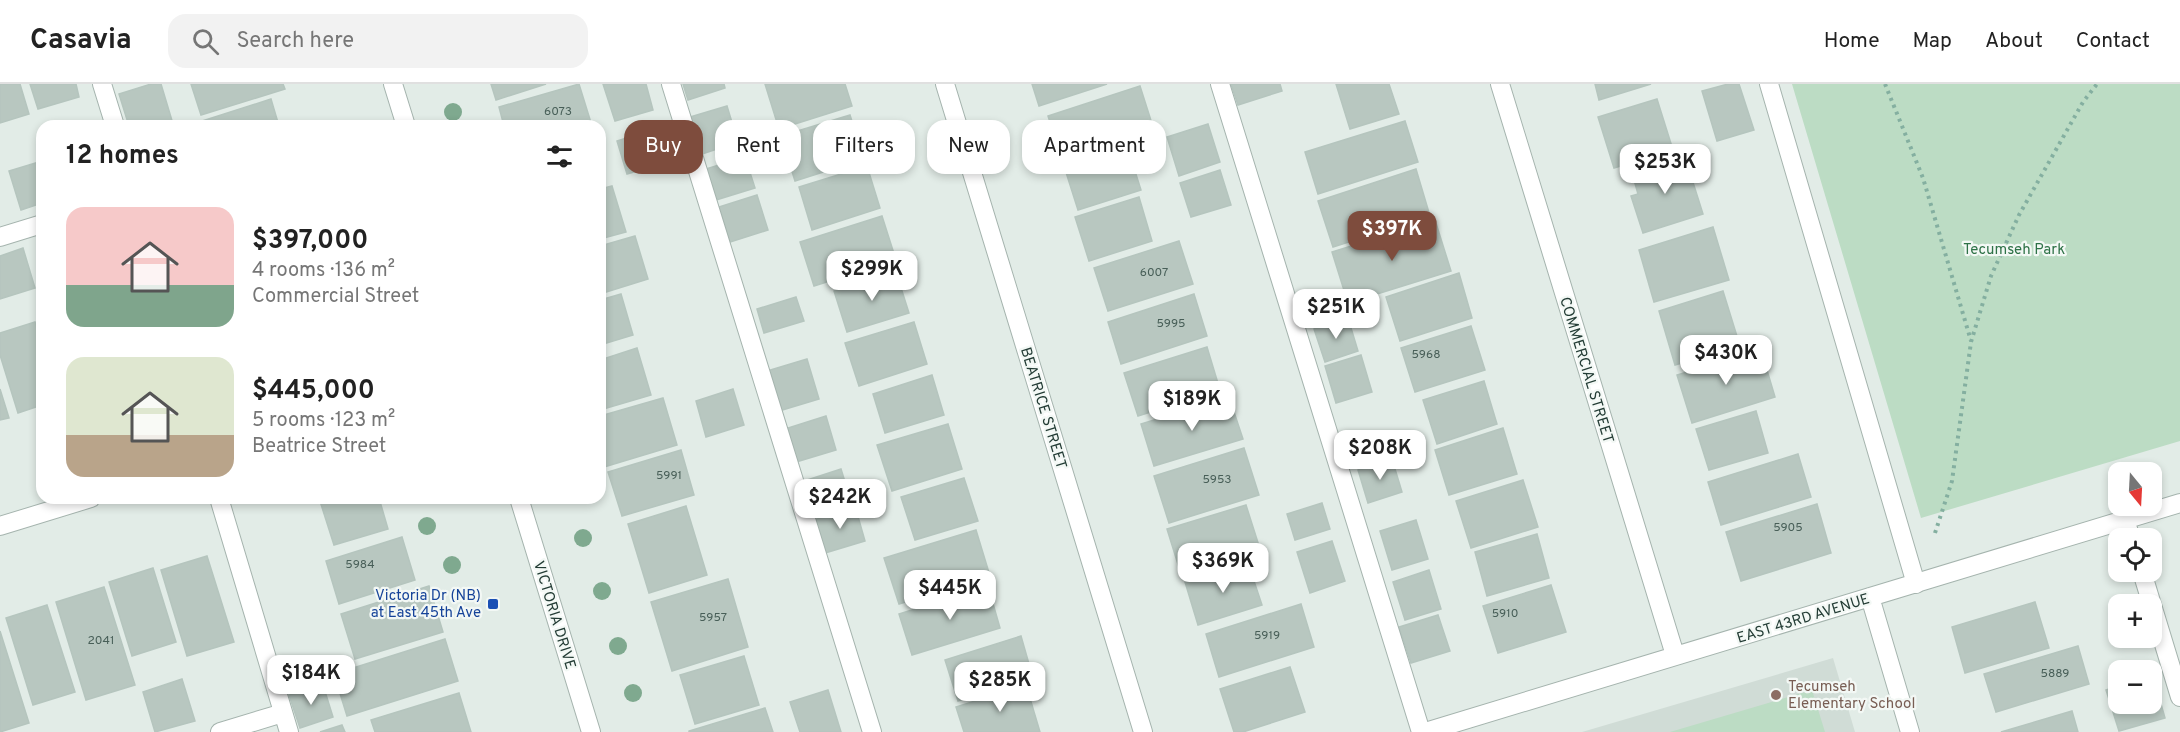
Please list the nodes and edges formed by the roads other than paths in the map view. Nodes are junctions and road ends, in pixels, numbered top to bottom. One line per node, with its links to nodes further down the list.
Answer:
1 (102, 84): 8 (street)
2 (393, 84): 9 (street)
3 (671, 84): 28 (street)
4 (945, 84): 29 (street, BEATRICE STREET)
5 (1220, 84): 30 (street)
6 (1500, 84): 22 (street, COMMERCIAL STREET)
7 (1769, 84): 20 (street)
8 (113, 120)
9 (404, 120)
10 (36, 226): 11 (street)
11 (0, 237)
12 (2180, 503): 16 (street, EAST 43RD AVENUE)
13 (72, 504): 17 (street)
14 (221, 504): 24 (street)
15 (521, 504): 27 (street, VICTORIA DRIVE)
16 (2126, 520): 18 (street); 20 (street, EAST 43RD AVENUE)
17 (0, 526)
18 (2128, 528)
19 (2145, 582): 23 (street)
20 (1916, 584): 21 (street, EAST 43RD AVENUE)
21 (1870, 597): 22 (street, EAST 43RD AVENUE); 32 (street)
22 (1675, 655): 31 (street, EAST 43RD AVENUE)
23 (2180, 697)
24 (283, 713): 25 (street); 26 (street)
25 (220, 732)
26 (289, 732)
27 (591, 732)
28 (872, 732)
29 (1143, 732)
30 (1420, 732)
31 (1425, 732)
32 (1910, 732)

